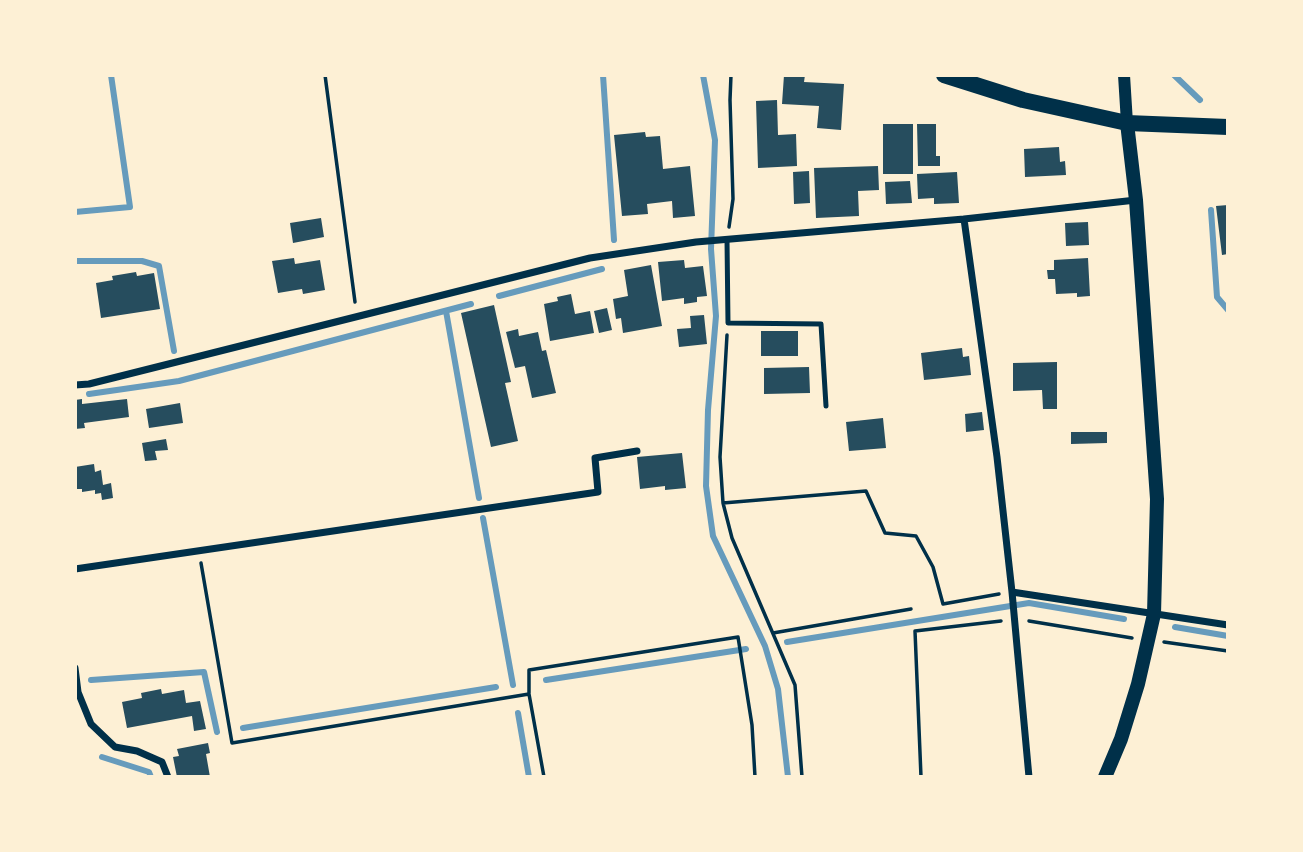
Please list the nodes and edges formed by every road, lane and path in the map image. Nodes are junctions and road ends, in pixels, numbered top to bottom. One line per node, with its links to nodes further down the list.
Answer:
1 (325, 75): 10 (path)
2 (732, 75): 9 (path)
3 (944, 75): 5 (main road)
4 (1124, 75): 5 (street)
5 (1128, 123): 6 (main road); 7 (main road)
6 (1228, 127)
7 (1136, 200): 8 (street); 20 (main road)
8 (964, 219): 9 (street); 18 (street)
9 (727, 240): 10 (street); 11 (lane)
10 (357, 318): 12 (street)
11 (728, 323): 13 (lane); 15 (path)
12 (75, 385)
13 (826, 406)
14 (637, 451): 16 (street)
15 (723, 503): 18 (path); 22 (path)
16 (199, 551): 17 (street); 25 (path)
17 (75, 569)
18 (1012, 592): 20 (street); 30 (street)
19 (911, 609): 22 (path)
20 (1154, 614): 21 (street); 31 (main road)
21 (1228, 625)
22 (773, 633): 29 (path)
23 (75, 668): 24 (street)
24 (77, 692): 26 (street)
25 (529, 694): 27 (path); 28 (path)
26 (167, 777)
27 (544, 777)
28 (755, 777)
29 (802, 777)
30 (1029, 777)
31 (1105, 777)

